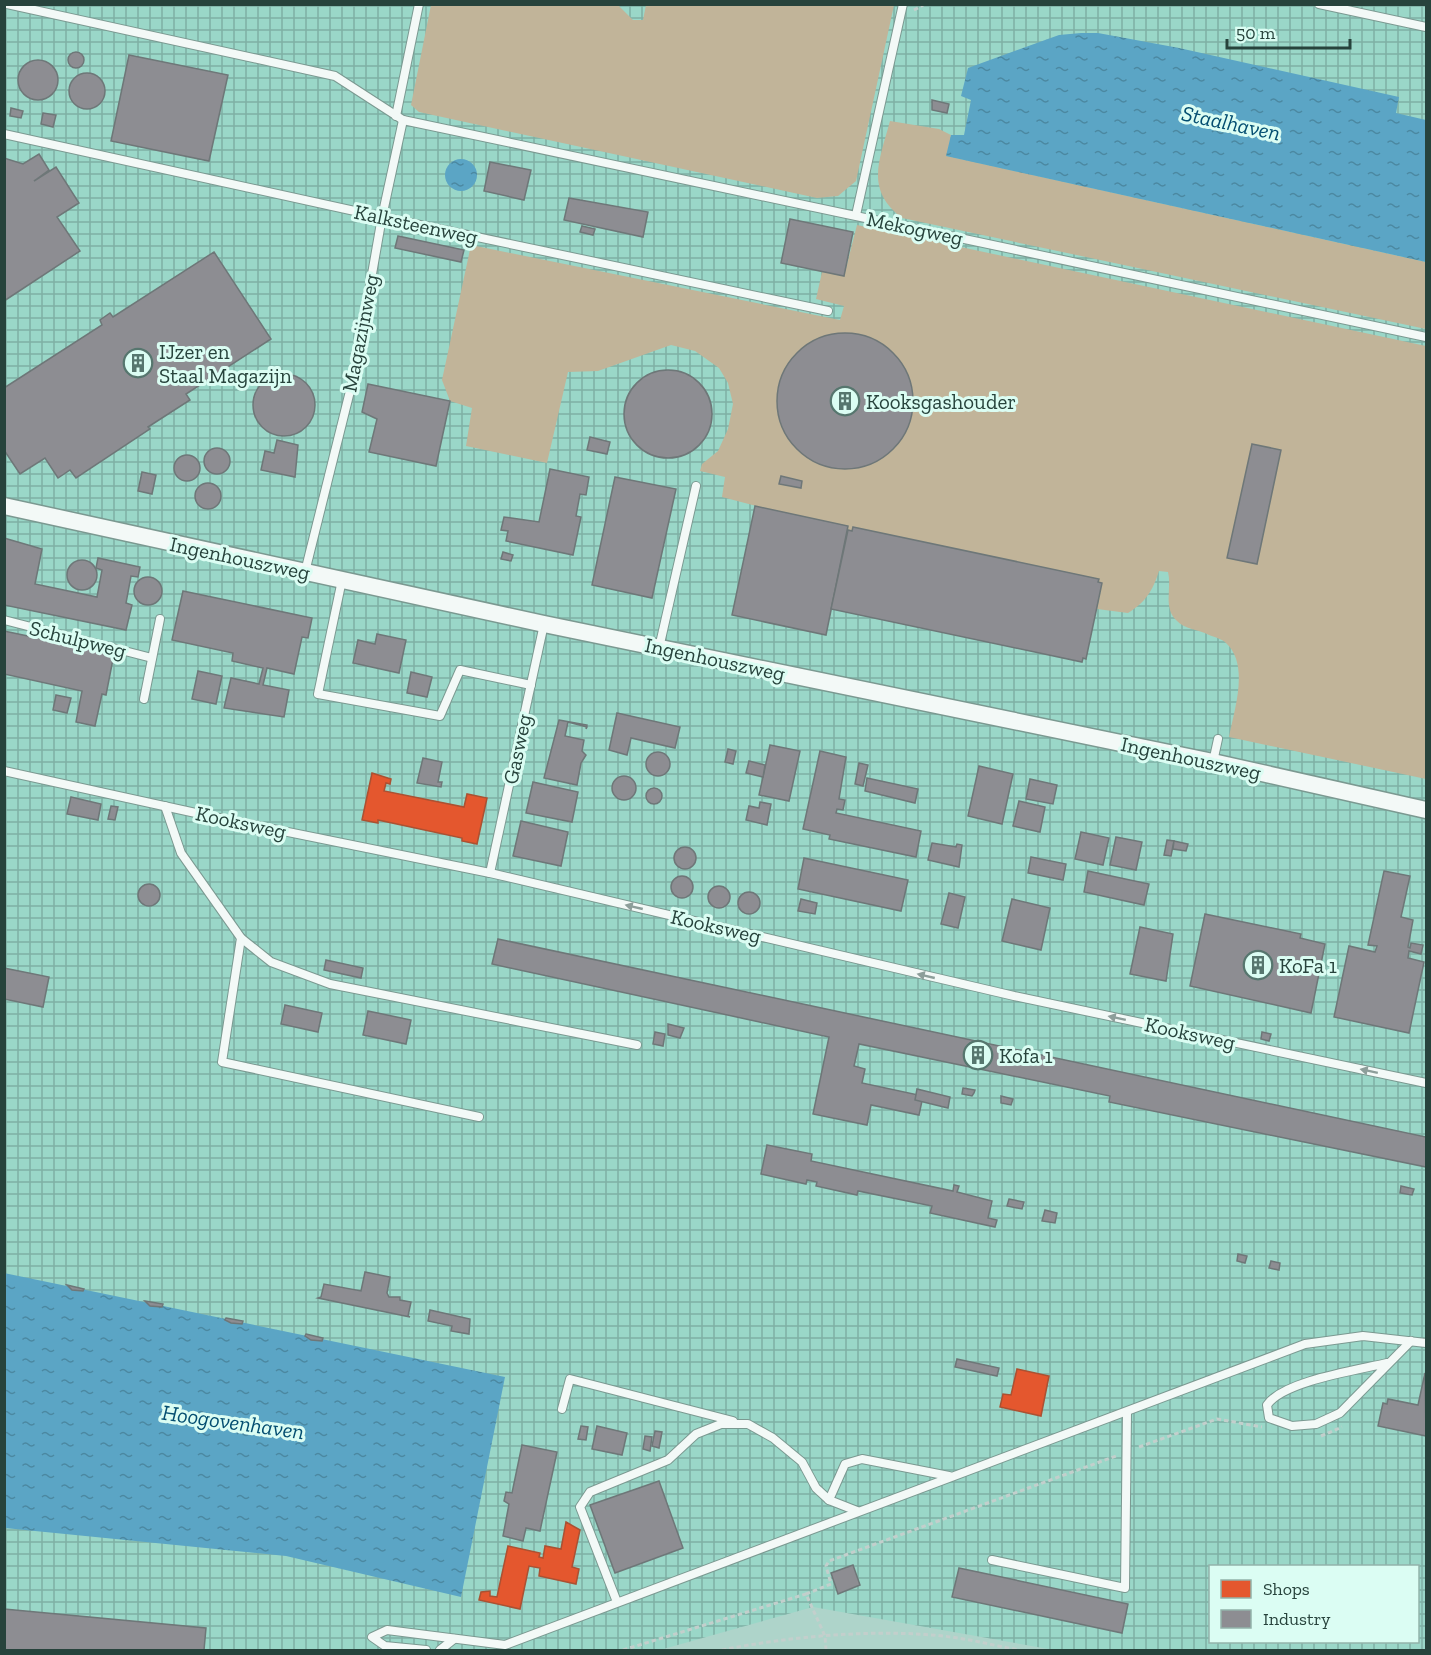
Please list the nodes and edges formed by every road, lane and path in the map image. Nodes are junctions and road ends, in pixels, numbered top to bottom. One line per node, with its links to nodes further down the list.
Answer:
1 (7, 4): 6 (lane)
2 (419, 4): 6 (lane, Magazijnweg)
3 (903, 4): 8 (lane)
4 (1319, 4): 5 (lane)
5 (1426, 27)
6 (400, 118): 8 (lane, Mekogweg); 9 (lane, Magazijnweg)
7 (4, 134): 9 (lane, Kalksteenweg)
8 (856, 215): 11 (lane, Mekogweg)
9 (382, 217): 10 (lane, Kalksteenweg); 14 (lane, Magazijnweg)
10 (828, 311)
11 (1426, 337)
12 (696, 486): 19 (lane)
13 (4, 506): 14 (street, Ingenhouszweg)
14 (305, 572): 15 (street, Ingenhouszweg)
15 (342, 580): 18 (street, Ingenhouszweg); 21 (lane)
16 (160, 619): 20 (lane, Schulpweg)
17 (4, 620): 20 (lane, Schulpweg)
18 (543, 624): 19 (street, Ingenhouszweg); 21 (lane, Gasweg)
19 (659, 648): 24 (street, Ingenhouszweg)
20 (152, 658): 22 (lane, Schulpweg)
21 (531, 685): 28 (lane, Gasweg)
22 (144, 699)
23 (1218, 739): 24 (lane)
24 (1213, 762): 27 (street, Ingenhouszweg)
25 (4, 771): 26 (lane, Kooksweg)
26 (165, 806): 28 (lane, Kooksweg); 29 (lane)
27 (1426, 810)
28 (490, 873): 31 (lane, Kooksweg, one-way to 28)
29 (242, 938): 30 (lane); 32 (lane)
30 (637, 1045)
31 (1426, 1083)
32 (478, 1118)
33 (1412, 1341): 34 (lane); 35 (lane); 37 (lane)
34 (1426, 1343)
35 (1387, 1363): 35 (lane)
36 (562, 1409): 39 (lane)
37 (1127, 1412): 42 (lane); 43 (lane)
38 (1348, 1420): 41 (path)
39 (748, 1424): 44 (lane); 48 (lane)
40 (1265, 1428): 42 (path)
41 (1318, 1436)
42 (1126, 1452): 46 (lane); 47 (path)
43 (950, 1476): 44 (lane); 45 (lane)
44 (829, 1500): 45 (lane)
45 (857, 1511): 48 (lane)
46 (992, 1560)
47 (806, 1594): 49 (path); 53 (path)
48 (617, 1602): 50 (lane)
49 (825, 1636): 54 (path); 55 (path); 56 (path)
50 (454, 1639): 51 (lane); 52 (lane)
51 (426, 1650)
52 (440, 1650)
53 (623, 1650)
54 (722, 1650)
55 (825, 1650)
56 (1019, 1650)

